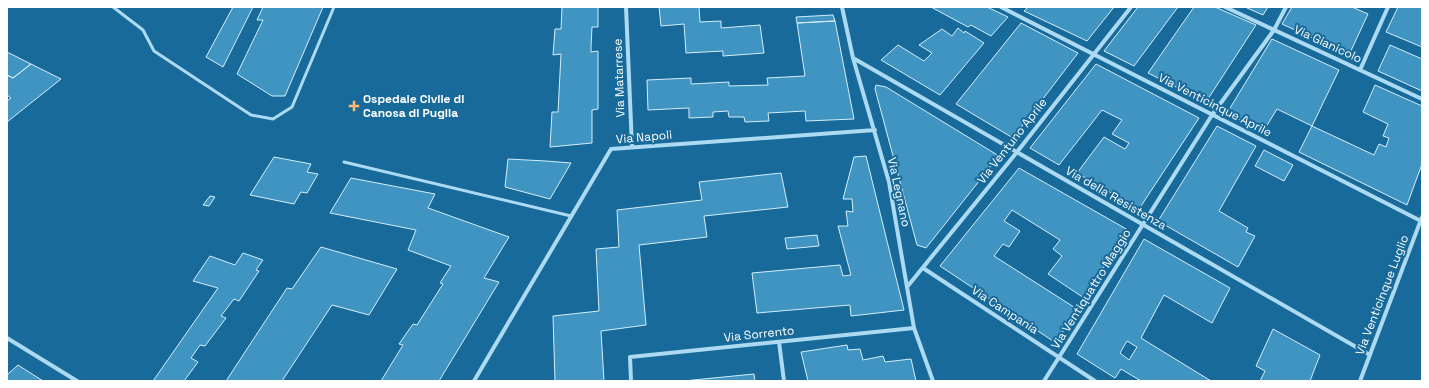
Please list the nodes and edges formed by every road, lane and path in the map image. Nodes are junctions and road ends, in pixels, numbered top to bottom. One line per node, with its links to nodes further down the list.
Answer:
1 (112, 7): 2 (lane)
2 (334, 7)
3 (626, 7): 17 (street, Via Matarrese)
4 (842, 7): 12 (street, Via Legnano)
5 (1001, 7): 11 (street, Via Venticinque Aprile)
6 (1131, 7): 11 (street, Via Ventuno Aprile)
7 (1226, 7): 10 (street, Via Gianicolo)
8 (1286, 7): 10 (street, Via Ventiquattro Maggio)
9 (1388, 7): 13 (street)
10 (1274, 30): 13 (street, Via Gianicolo); 15 (street, Via Ventiquattro Maggio)
11 (1093, 54): 15 (street, Via Venticinque Aprile); 18 (street, Via Ventuno Aprile)
12 (853, 58): 16 (street, Via Legnano); 18 (street, Via della Resistenza)
13 (1360, 70): 14 (street, Via Gianicolo)
14 (1422, 99)
15 (1212, 115): 21 (street, Via Venticinque Aprile); 22 (street, Via Ventiquattro Maggio)
16 (875, 130): 17 (street, Via Napoli); 24 (street, Via Legnano)
17 (632, 148): 20 (street, Via Napoli)
18 (1017, 152): 22 (street, Via della Resistenza); 23 (street, Via Ventuno Aprile)
19 (344, 162): 20 (lane)
20 (571, 216): 31 (street, Via Napoli)
21 (1421, 219): 28 (street, Via Venticinque Luglio)
22 (1143, 226): 28 (street, Via della Resistenza); 29 (street, Via Ventiquattro Maggio)
23 (923, 268): 24 (street, Via Ventuno Aprile); 29 (street, Via Campania)
24 (907, 287): 25 (street, Via Legnano)
25 (914, 328): 27 (street, Via Sorrento); 34 (street, Via Legnano)
26 (7, 338): 30 (street)
27 (779, 342): 32 (street, Via Sorrento); 33 (street)
28 (1370, 355): 37 (street, Via Venticinque Luglio)
29 (1059, 358): 35 (street, Via Ventiquattro Maggio); 36 (street, Via Campania)
30 (77, 381)
31 (474, 381)
32 (631, 381)
33 (784, 381)
34 (933, 381)
35 (1044, 381)
36 (1095, 381)
37 (1360, 381)

